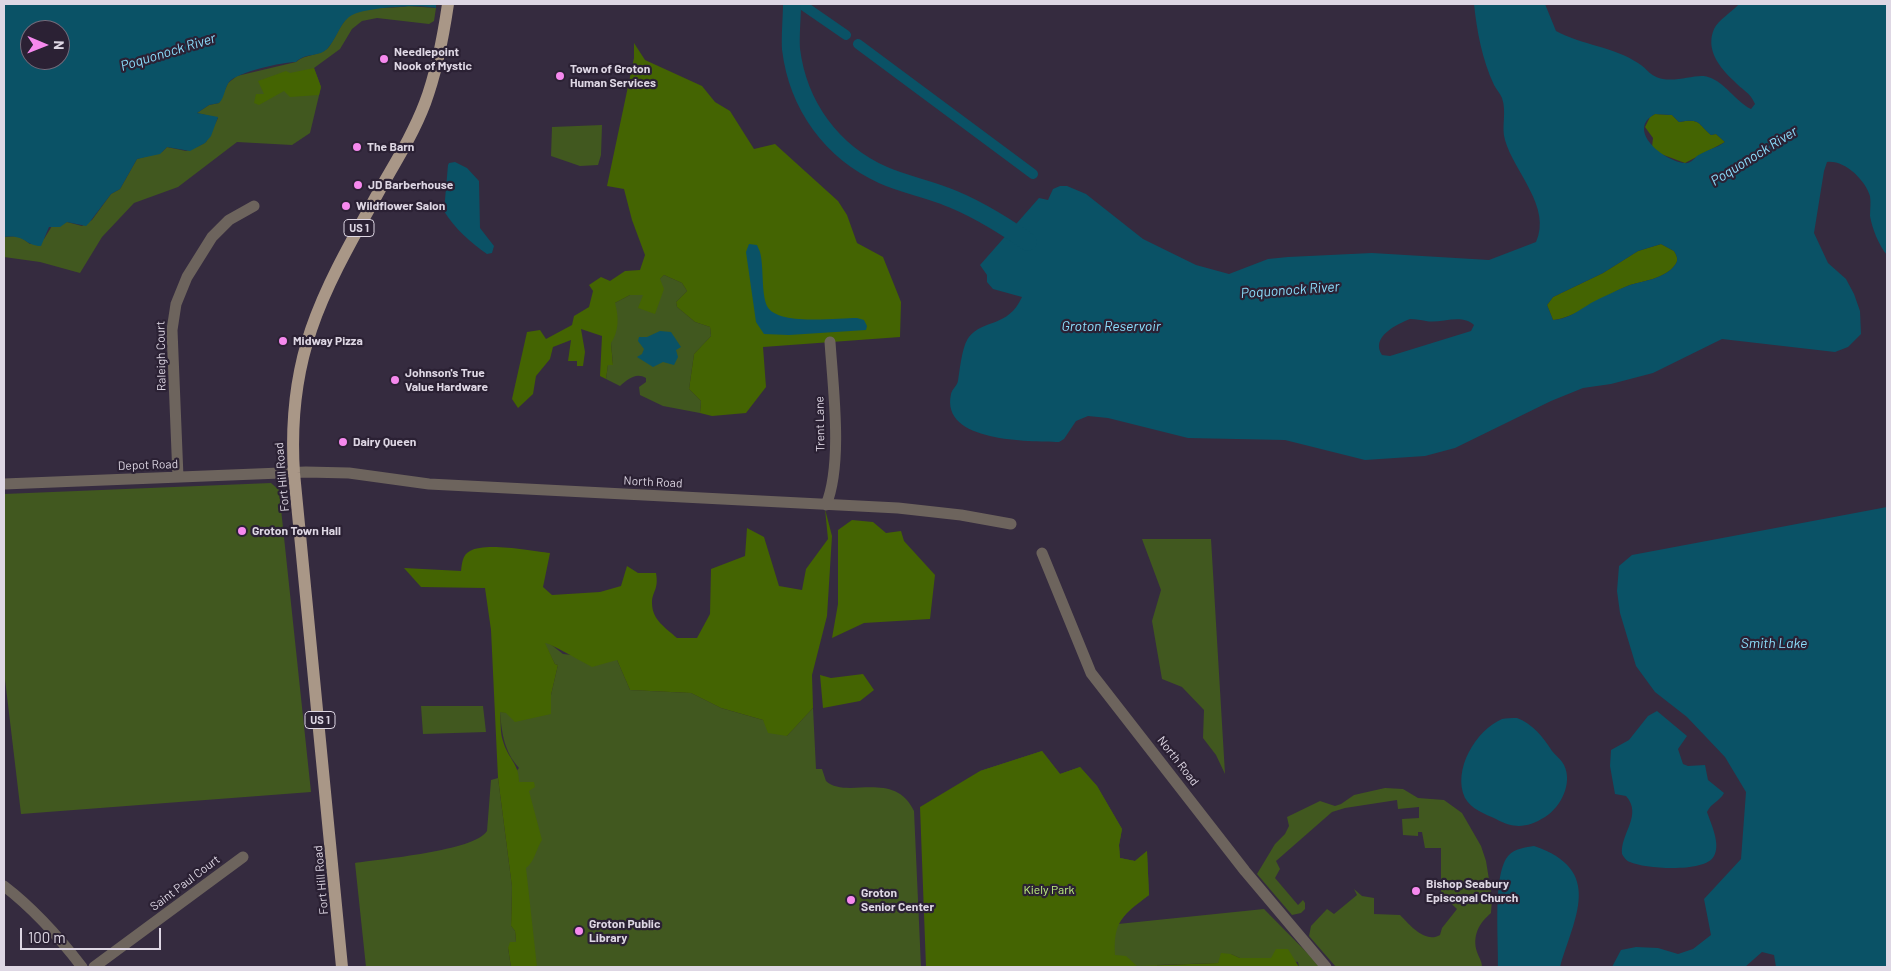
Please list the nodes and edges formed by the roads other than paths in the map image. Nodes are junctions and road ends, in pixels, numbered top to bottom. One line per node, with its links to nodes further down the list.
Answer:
1 (448, 9): 4 (main road, Fort Hill Road / US 1)
2 (254, 206): 5 (street, Raleigh Court)
3 (830, 342): 7 (street, Trent Lane)
4 (294, 473): 5 (street, Depot Road); 7 (street, North Road); 14 (main road, Fort Hill Road / US 1)
5 (178, 477): 6 (street, Depot Road)
6 (4, 484)
7 (826, 505): 8 (street, North Road)
8 (1011, 524)
9 (1042, 553): 15 (street, North Road)
10 (243, 857): 13 (street, Saint Paul Court)
11 (4, 886): 12 (street)
12 (82, 967)
13 (94, 967)
14 (342, 967)
15 (1326, 967)

